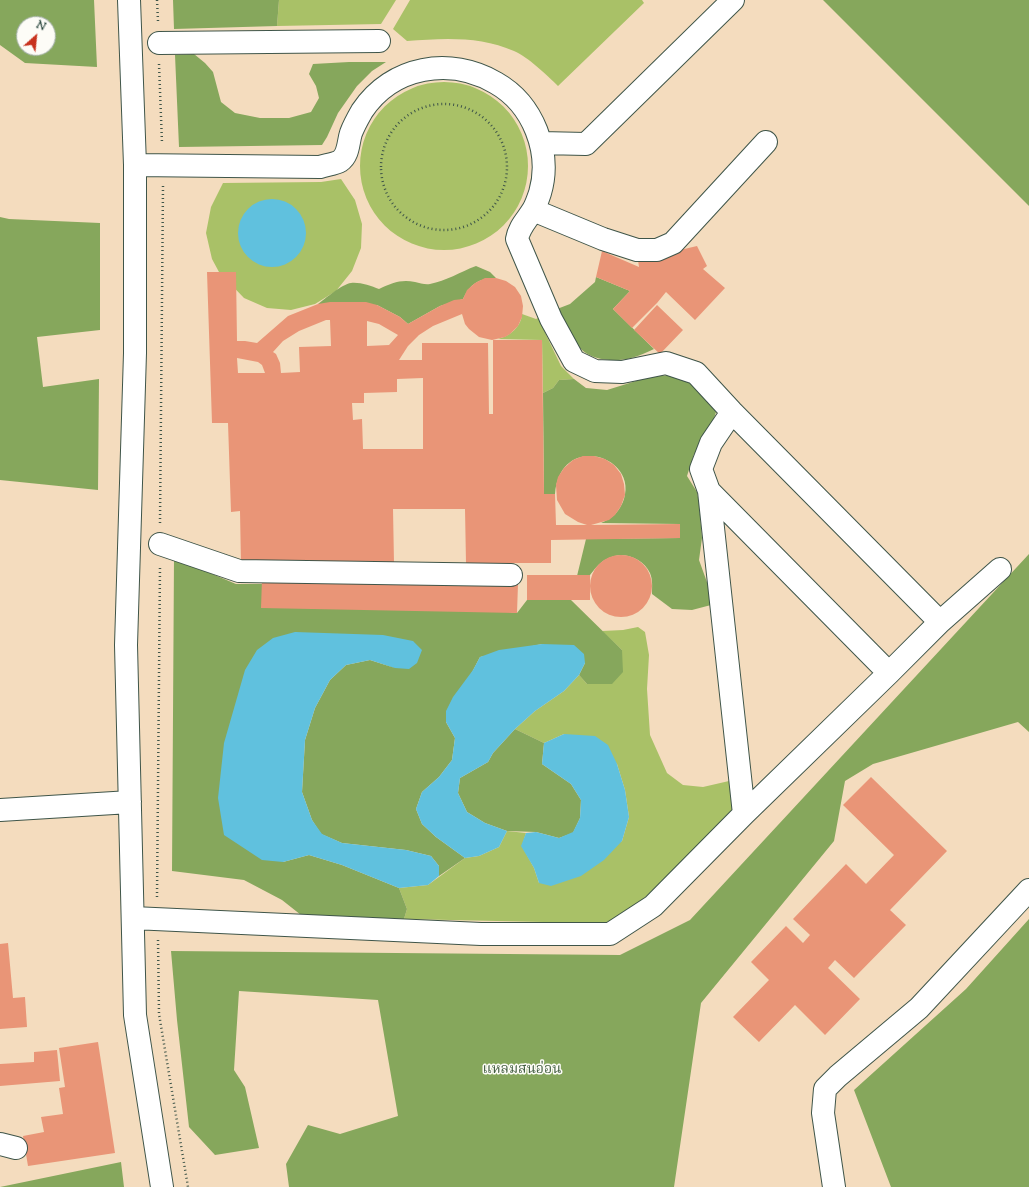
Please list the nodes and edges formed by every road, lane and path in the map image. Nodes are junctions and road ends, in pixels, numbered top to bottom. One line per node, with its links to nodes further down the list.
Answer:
1 (129, 0): 9 (street)
2 (157, 0): 5 (path)
3 (733, 0): 7 (street)
4 (379, 41): 5 (street)
5 (159, 43): 8 (path)
6 (766, 142): 12 (street)
7 (541, 143): 9 (street); 12 (street)
8 (162, 149)
9 (135, 165): 20 (street)
10 (507, 176): 10 (path)
11 (163, 180): 15 (path)
12 (533, 210): 13 (street)
13 (732, 412): 14 (street); 18 (street)
14 (709, 491): 19 (street); 22 (street)
15 (160, 544): 17 (street); 25 (path)
16 (1000, 569): 18 (street)
17 (511, 575)
18 (940, 622): 19 (street)
19 (890, 673): 22 (street)
20 (130, 802): 21 (street); 24 (street)
21 (0, 810)
22 (744, 814): 25 (street)
23 (1029, 890): 28 (street)
24 (133, 918): 25 (street); 26 (street)
25 (157, 918): 27 (path)
26 (162, 1187)
27 (188, 1187)
28 (834, 1187)

